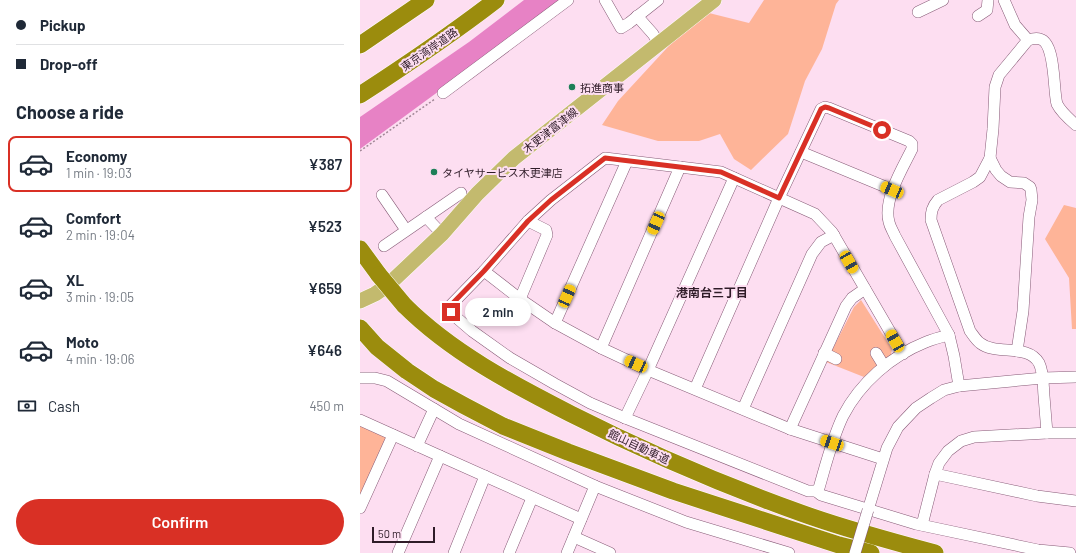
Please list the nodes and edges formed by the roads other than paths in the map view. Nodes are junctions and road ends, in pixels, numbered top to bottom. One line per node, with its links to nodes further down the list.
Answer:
1 (426, 0): 15 (highway)
2 (496, 0): 17 (highway, 東京湾岸道路)
3 (568, 0): 16 (street)
4 (605, 0): 11 (street)
5 (658, 0): 11 (street)
6 (714, 0): 14 (main road, 木更津富津線)
7 (943, 0): 10 (street)
8 (988, 0): 12 (street)
9 (1004, 0): 13 (street)
10 (918, 12)
11 (638, 16): 14 (street)
12 (978, 16)
13 (1028, 40): 18 (street); 20 (street)
14 (659, 44): 31 (main road, 木更津富津線)
15 (360, 45)
16 (444, 93)
17 (360, 95)
18 (1076, 124)
19 (801, 152): 24 (street); 24 (street); 27 (street)
20 (990, 158): 43 (street); 43 (street)
21 (627, 161): 22 (street); 29 (street); 39 (street)
22 (680, 167): 23 (street); 42 (street)
23 (734, 178): 27 (street); 49 (street)
24 (892, 190): 41 (street)
25 (462, 193): 28 (street)
26 (382, 195): 30 (street)
27 (779, 198): 32 (street); 54 (street)
28 (426, 216): 30 (street); 31 (street)
29 (528, 221): 35 (street); 37 (street)
30 (406, 230): 33 (street)
31 (442, 234): 38 (main road, 木更津富津線)
32 (834, 235): 36 (street); 56 (street)
33 (384, 246)
34 (360, 249): 86 (highway, 館山自動車道, bridge)
35 (484, 271): 37 (street); 57 (street)
36 (865, 289): 44 (street); 46 (street)
37 (520, 299): 39 (street)
38 (360, 301)
39 (555, 323): 42 (street)
40 (365, 334): 85 (highway)
41 (949, 335): 46 (street); 53 (street)
42 (601, 348): 49 (street)
43 (1017, 351): 52 (street)
44 (824, 353): 47 (street); 59 (street)
45 (876, 353): 48 (street)
46 (903, 354): 48 (street)
47 (836, 359)
48 (884, 366): 63 (street)
49 (648, 370): 54 (street); 57 (street)
50 (1076, 377): 52 (street)
51 (360, 378): 55 (street)
52 (1043, 378): 53 (street); 60 (street)
53 (959, 386): 66 (street)
54 (695, 389): 56 (street)
55 (434, 409): 64 (street); 69 (street)
56 (743, 409): 59 (street)
57 (625, 418): 70 (street)
58 (360, 420): 62 (street)
59 (790, 429): 63 (street)
60 (1047, 433): 61 (street); 67 (street)
61 (1076, 433)
62 (393, 435): 64 (street); 73 (street)
63 (832, 443): 66 (street); 70 (street)
64 (417, 446): 65 (street)
65 (440, 456): 68 (street); 78 (street)
66 (883, 459): 74 (street)
67 (935, 474): 72 (street); 76 (street)
68 (485, 476): 71 (street); 79 (street)
69 (595, 486): 75 (street); 83 (street)
70 (816, 491): 74 (street)
71 (532, 498): 75 (street); 80 (street)
72 (1076, 501)
73 (360, 508)
74 (868, 510): 76 (street); 84 (street, bridge)
75 (581, 519): 77 (street)
76 (922, 525): 87 (street)
77 (574, 537): 81 (street); 82 (street)
78 (398, 553)
79 (454, 553)
80 (509, 553)
81 (567, 553)
82 (610, 553)
83 (789, 553)
84 (855, 553)
85 (871, 553)
86 (935, 553)
87 (1070, 553)

